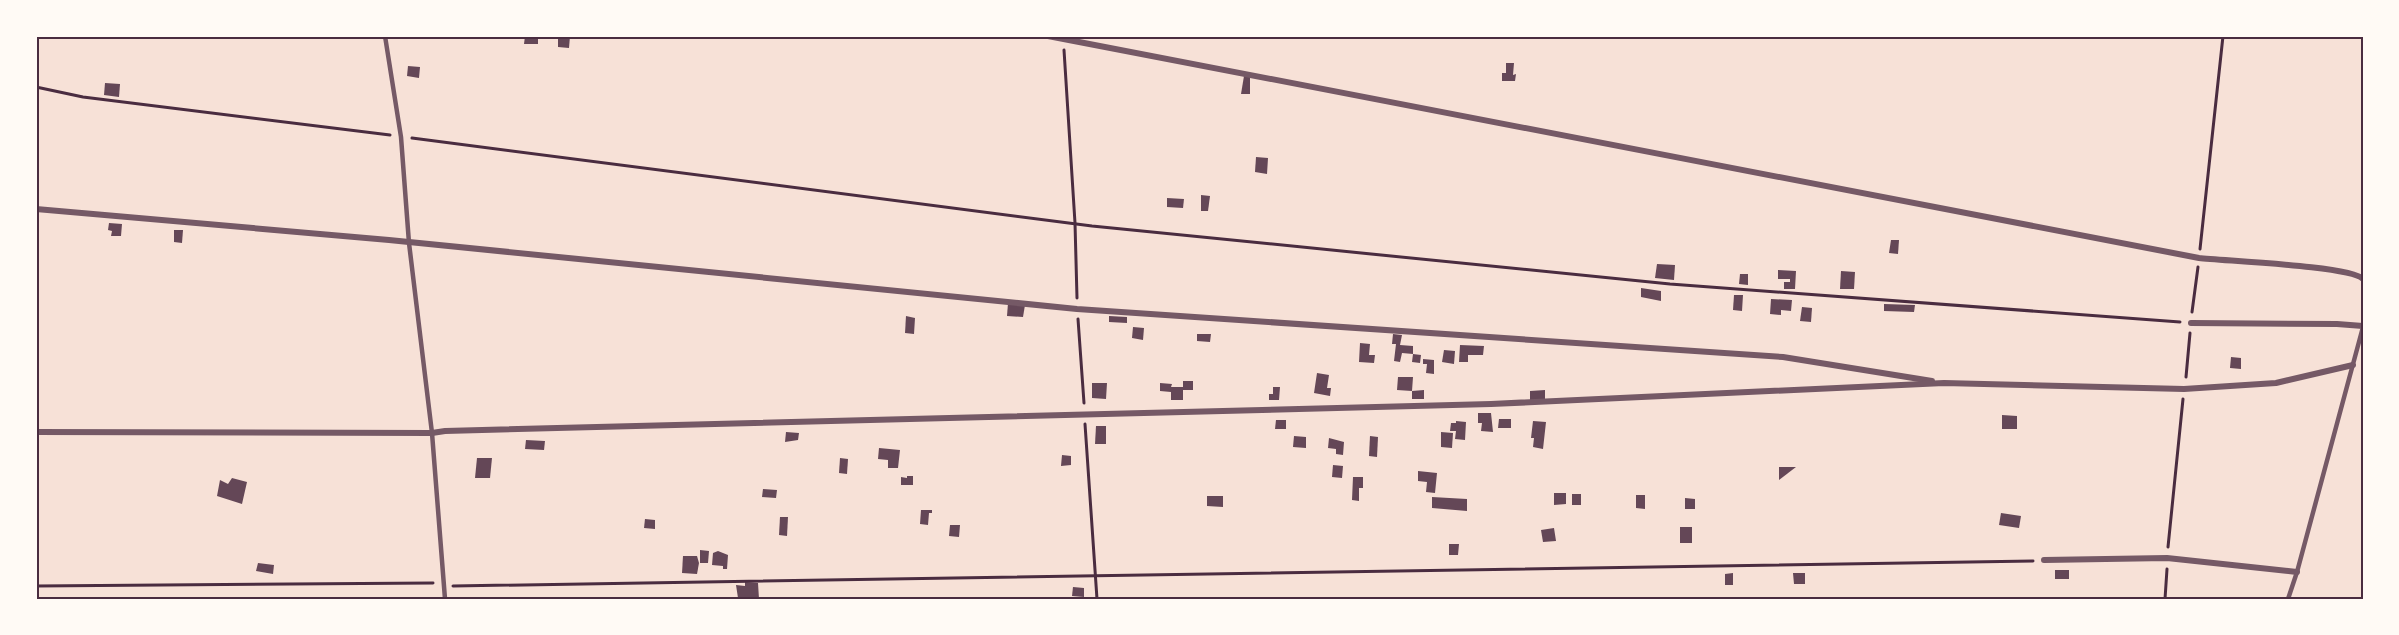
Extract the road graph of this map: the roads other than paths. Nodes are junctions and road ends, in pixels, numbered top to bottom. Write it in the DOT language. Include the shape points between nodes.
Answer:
graph roads {
  1 [pos="385,36"];
  2 [pos="1048,36"];
  3 [pos="36,209"];
  4 [pos="409,243"];
  5 [pos="2363,279"];
  6 [pos="2191,323"];
  7 [pos="2363,327"];
  8 [pos="2353,365"];
  9 [pos="1944,383"];
  10 [pos="36,432"];
  11 [pos="432,433"];
  12 [pos="2044,560"];
  13 [pos="2297,572"];
  14 [pos="445,599"];
  15 [pos="2288,599"];
  1 -- 4 [label="lane" via="400,137"];
  2 -- 5 [label="street" via="2199,258 2336,270"];
  3 -- 4 [label="street"];
  4 -- 9 [label="street" via="1077,309 1783,357"];
  4 -- 11 [label="lane"];
  6 -- 7 [label="street"];
  7 -- 8 [label="lane"];
  8 -- 9 [label="street" via="2276,383 2184,389"];
  8 -- 13 [label="lane"];
  9 -- 11 [label="street" via="1491,404"];
  10 -- 11 [label="street"];
  11 -- 14 [label="lane"];
  12 -- 13 [label="street" via="2167,558"];
  13 -- 15 [label="lane"];
}
